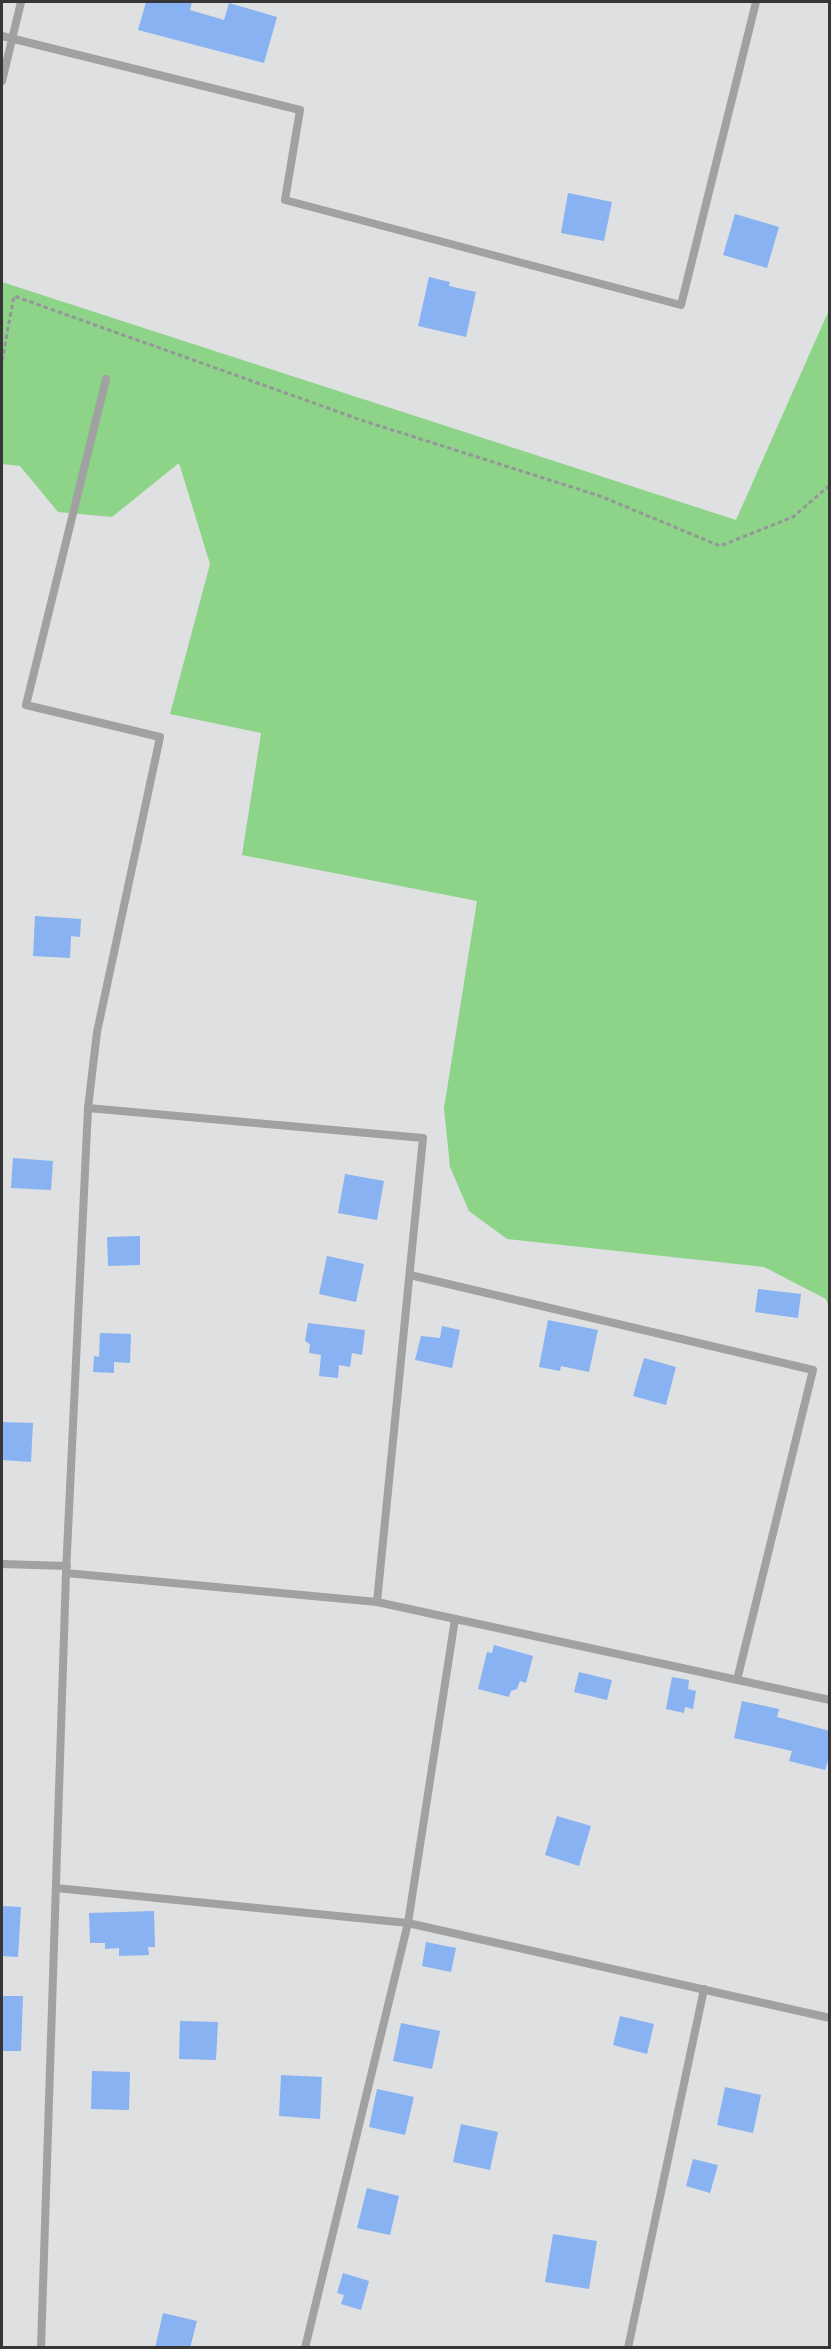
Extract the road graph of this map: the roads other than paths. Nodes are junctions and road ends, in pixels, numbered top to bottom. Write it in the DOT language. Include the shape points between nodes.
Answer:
graph roads {
  1 [pos="21,2"];
  2 [pos="756,2"];
  3 [pos="2,36"];
  4 [pos="12,39"];
  5 [pos="2,81"];
  6 [pos="106,379"];
  7 [pos="88,1108"];
  8 [pos="410,1275"];
  9 [pos="2,1564"];
  10 [pos="67,1570"];
  11 [pos="377,1602"];
  12 [pos="455,1619"];
  13 [pos="737,1680"];
  14 [pos="830,1700"];
  15 [pos="56,1888"];
  16 [pos="408,1923"];
  17 [pos="704,1989"];
  18 [pos="830,2018"];
  19 [pos="41,2348"];
  20 [pos="305,2348"];
  21 [pos="628,2348"];
  1 -- 4 [label="lane"];
  2 -- 4 [label="lane" via="681,305 285,200 300,110"];
  3 -- 4 [label="lane"];
  4 -- 5 [label="lane"];
  6 -- 7 [label="lane" via="26,705 160,737 98,1032"];
  7 -- 8 [label="lane" via="423,1138"];
  7 -- 10 [label="lane"];
  8 -- 11 [label="lane"];
  8 -- 13 [label="lane" via="813,1370"];
  9 -- 10 [label="lane"];
  10 -- 11 [label="lane"];
  10 -- 15 [label="lane"];
  11 -- 12 [label="lane"];
  12 -- 13 [label="lane"];
  12 -- 16 [label="lane"];
  13 -- 14 [label="lane"];
  15 -- 16 [label="lane"];
  15 -- 19 [label="lane"];
  16 -- 17 [label="lane"];
  16 -- 20 [label="lane"];
  17 -- 18 [label="lane"];
  17 -- 21 [label="lane"];
}
